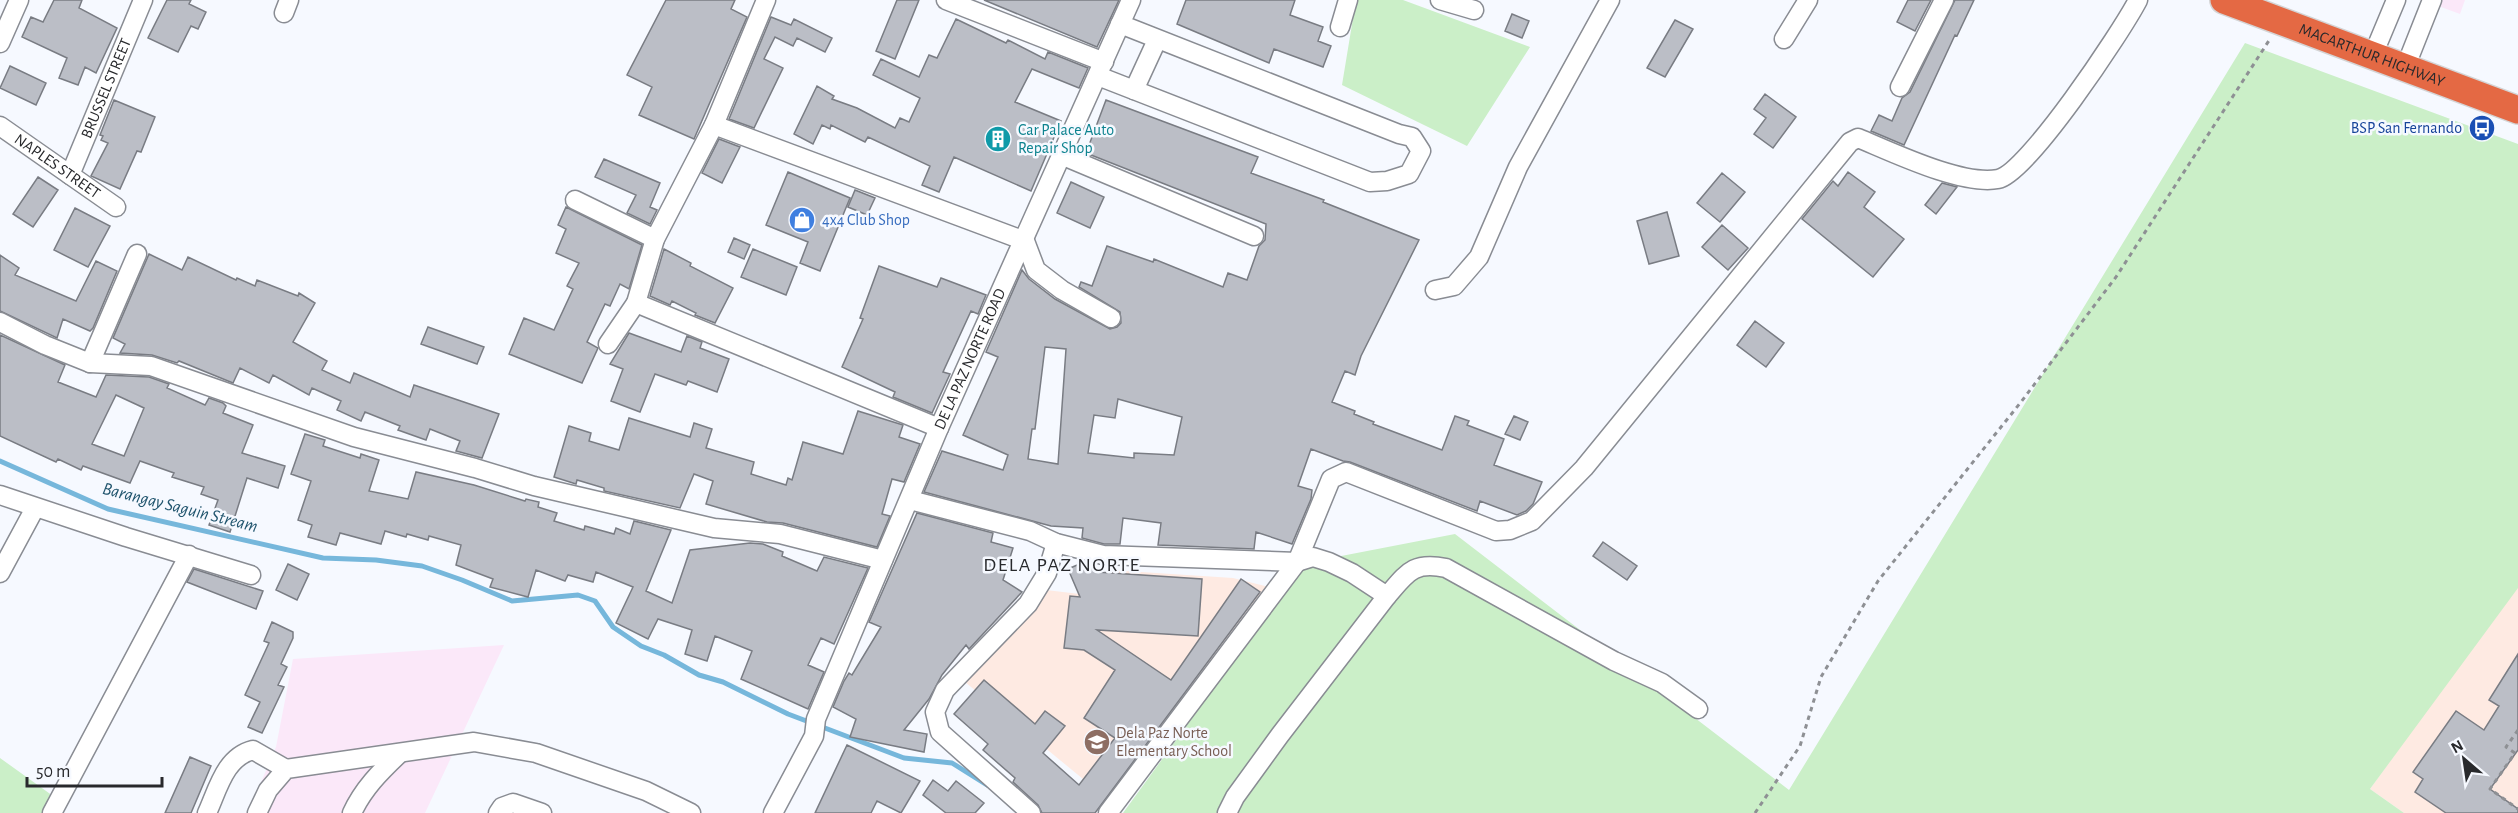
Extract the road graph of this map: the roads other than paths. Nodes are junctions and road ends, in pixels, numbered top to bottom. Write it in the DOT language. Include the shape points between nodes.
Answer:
graph roads {
  1 [pos="19,0"];
  2 [pos="143,0"];
  3 [pos="766,0"];
  4 [pos="946,0"];
  5 [pos="1131,0"];
  6 [pos="1348,0"];
  7 [pos="1440,0"];
  8 [pos="1610,0"];
  9 [pos="1808,0"];
  10 [pos="1944,0"];
  11 [pos="2138,0"];
  12 [pos="2224,0"];
  13 [pos="2396,0"];
  14 [pos="2432,0"];
  15 [pos="1474,10"];
  16 [pos="1120,24"];
  17 [pos="1340,27"];
  18 [pos="1784,39"];
  19 [pos="1157,40"];
  20 [pos="0,43"];
  21 [pos="2373,55"];
  22 [pos="2404,68"];
  23 [pos="1101,69"];
  24 [pos="1900,87"];
  25 [pos="1134,90"];
  26 [pos="2518,110"];
  27 [pos="714,125"];
  28 [pos="0,126"];
  29 [pos="1062,155"];
  30 [pos="70,175"];
  31 [pos="575,200"];
  32 [pos="116,207"];
  33 [pos="1254,236"];
  34 [pos="655,239"];
  35 [pos="1025,241"];
  36 [pos="137,254"];
  37 [pos="1436,290"];
  38 [pos="636,303"];
  39 [pos="1111,318"];
  40 [pos="0,322"];
  41 [pos="608,344"];
  42 [pos="90,363"];
  43 [pos="939,428"];
  44 [pos="0,495"];
  45 [pos="910,500"];
  46 [pos="35,508"];
  47 [pos="1056,543"];
  48 [pos="189,555"];
  49 [pos="883,560"];
  50 [pos="1297,562"];
  51 [pos="0,573"];
  52 [pos="251,575"];
  53 [pos="1387,596"];
  54 [pos="1698,709"];
  55 [pos="399,754"];
  56 [pos="286,769"];
  57 [pos="52,813"];
  58 [pos="207,813"];
  59 [pos="257,813"];
  60 [pos="352,813"];
  61 [pos="498,813"];
  62 [pos="542,813"];
  63 [pos="691,813"];
  64 [pos="773,813"];
  65 [pos="1031,813"];
  66 [pos="1108,813"];
  67 [pos="1227,813"];
  1 -- 20 [label="street"];
  2 -- 30 [label="street, BRUSSEL STREET"];
  3 -- 27 [label="street"];
  4 -- 23 [label="street"];
  5 -- 16 [label="street, DE LA PAZ NORTE ROAD"];
  6 -- 17 [label="street"];
  7 -- 15 [label="street"];
  8 -- 37 [label="street" via="1518,167 1479,257 1454,286"];
  9 -- 18 [label="street"];
  10 -- 24 [label="street"];
  11 -- 50 [label="street" via="2080,88 2037,147 2012,173 1999,179 1977,179 1908,159 1858,138 1850,142 1584,468 1532,521 1496,531 1346,472 1331,479"];
  12 -- 21 [label="highway, MACARTHUR HIGHWAY"];
  13 -- 21 [label="street"];
  14 -- 22 [label="street"];
  16 -- 19 [label="street"];
  16 -- 23 [label="street, DE LA PAZ NORTE ROAD"];
  19 -- 25 [label="street"];
  19 -- 25 [label="street" via="1412,136 1421,151 1409,174 1370,182"];
  21 -- 22 [label="highway, MACARTHUR HIGHWAY"];
  22 -- 26 [label="highway, MACARTHUR HIGHWAY"];
  23 -- 25 [label="street"];
  23 -- 29 [label="street, DE LA PAZ NORTE ROAD"];
  27 -- 34 [label="street"];
  27 -- 35 [label="street"];
  28 -- 30 [label="street, NAPLES STREET"];
  29 -- 33 [label="street"];
  29 -- 35 [label="street, DE LA PAZ NORTE ROAD"];
  30 -- 32 [label="street, NAPLES STREET"];
  31 -- 34 [label="street"];
  34 -- 38 [label="street"];
  35 -- 39 [label="street" via="1036,270"];
  35 -- 43 [label="street, DE LA PAZ NORTE ROAD"];
  36 -- 42 [label="street"];
  38 -- 41 [label="street"];
  38 -- 43 [label="street"];
  40 -- 42 [label="street"];
  42 -- 49 [label="street" via="151,366 354,437 534,486 714,528 780,534"];
  43 -- 45 [label="street, DE LA PAZ NORTE ROAD"];
  44 -- 46 [label="street"];
  45 -- 47 [label="street" via="1030,531"];
  45 -- 49 [label="street, DE LA PAZ NORTE ROAD"];
  46 -- 48 [label="street"];
  46 -- 51 [label="street"];
  47 -- 50 [label="street" via="1103,555"];
  47 -- 65 [label="street" via="1047,573 1028,604 945,690 935,712 940,732"];
  48 -- 52 [label="street"];
  48 -- 57 [label="street"];
  49 -- 64 [label="street, DE LA PAZ NORTE ROAD" via="815,727"];
  50 -- 53 [label="street" via="1313,557 1329,562"];
  50 -- 66 [label="street"];
  53 -- 54 [label="street" via="1410,569 1423,565 1446,568 1614,661 1662,683"];
  53 -- 67 [label="street" via="1280,735"];
  55 -- 56 [label="street"];
  55 -- 60 [label="street" via="363,792"];
  55 -- 63 [label="street" via="474,742 536,753 646,791"];
  56 -- 58 [label="street" via="253,750 242,753 231,762"];
  56 -- 59 [label="street" via="268,790"];
  61 -- 62 [label="street" via="513,803"];
}
